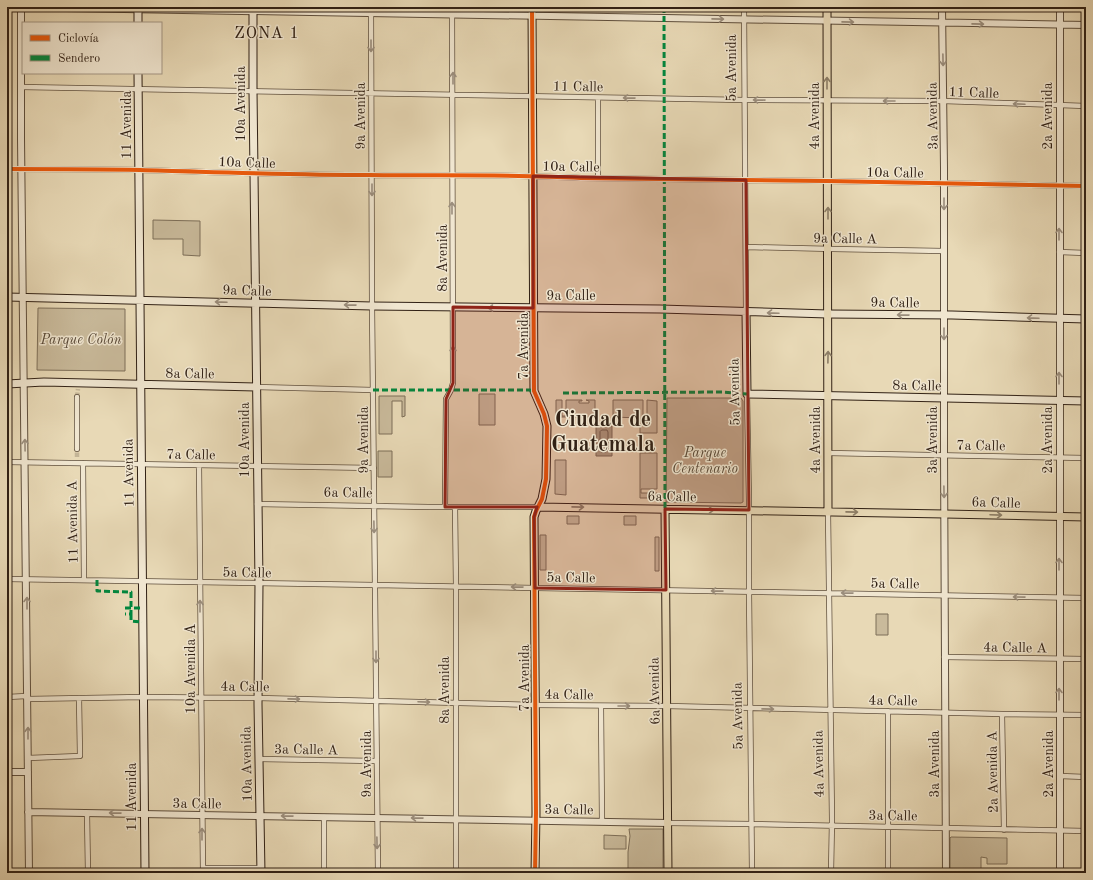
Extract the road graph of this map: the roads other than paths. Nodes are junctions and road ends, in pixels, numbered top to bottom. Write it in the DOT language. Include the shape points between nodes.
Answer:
graph roads {
  1 [pos="7,7"];
  2 [pos="21,7"];
  3 [pos="452,7"];
  4 [pos="532,7"];
  5 [pos="744,7"];
  6 [pos="827,7"];
  7 [pos="942,7"];
  8 [pos="1060,7"];
  9 [pos="138,8"];
  10 [pos="253,9"];
  11 [pos="371,10"];
  12 [pos="452,15"];
  13 [pos="532,16"];
  14 [pos="744,20"];
  15 [pos="827,21"];
  16 [pos="138,22"];
  17 [pos="942,23"];
  18 [pos="1060,25"];
  19 [pos="1086,26"];
  20 [pos="138,74"];
  21 [pos="21,87"];
  22 [pos="138,89"];
  23 [pos="253,91"];
  24 [pos="371,93"];
  25 [pos="453,95"];
  26 [pos="532,96"];
  27 [pos="598,98"];
  28 [pos="745,100"];
  29 [pos="827,101"];
  30 [pos="943,102"];
  31 [pos="1059,106"];
  32 [pos="1086,106"];
  33 [pos="7,169"];
  34 [pos="22,169"];
  35 [pos="139,170"];
  36 [pos="254,173"];
  37 [pos="452,175"];
  38 [pos="372,176"];
  39 [pos="533,176"];
  40 [pos="598,178"];
  41 [pos="746,180"];
  42 [pos="828,181"];
  43 [pos="944,184"];
  44 [pos="1059,186"];
  45 [pos="1086,186"];
  46 [pos="746,247"];
  47 [pos="828,249"];
  48 [pos="944,251"];
  49 [pos="1059,252"];
  50 [pos="1086,253"];
  51 [pos="7,297"];
  52 [pos="24,298"];
  53 [pos="140,300"];
  54 [pos="255,303"];
  55 [pos="372,306"];
  56 [pos="453,307"];
  57 [pos="533,308"];
  58 [pos="746,312"];
  59 [pos="828,314"];
  60 [pos="944,315"];
  61 [pos="1059,319"];
  62 [pos="1086,319"];
  63 [pos="7,384"];
  64 [pos="24,384"];
  65 [pos="141,385"];
  66 [pos="256,387"];
  67 [pos="373,390"];
  68 [pos="747,394"];
  69 [pos="827,396"];
  70 [pos="78,397"];
  71 [pos="944,398"];
  72 [pos="1059,400"];
  73 [pos="1086,401"];
  74 [pos="77,449"];
  75 [pos="828,453"];
  76 [pos="944,455"];
  77 [pos="77,457"];
  78 [pos="1059,457"];
  79 [pos="1086,458"];
  80 [pos="7,462"];
  81 [pos="26,463"];
  82 [pos="77,463"];
  83 [pos="83,464"];
  84 [pos="141,464"];
  85 [pos="199,465"];
  86 [pos="257,466"];
  87 [pos="374,468"];
  88 [pos="257,504"];
  89 [pos="374,506"];
  90 [pos="445,507"];
  91 [pos="454,507"];
  92 [pos="539,507"];
  93 [pos="665,509"];
  94 [pos="749,510"];
  95 [pos="828,512"];
  96 [pos="945,514"];
  97 [pos="1059,517"];
  98 [pos="1086,518"];
  99 [pos="7,579"];
  100 [pos="26,579"];
  101 [pos="84,580"];
  102 [pos="142,581"];
  103 [pos="200,582"];
  104 [pos="259,583"];
  105 [pos="375,585"];
  106 [pos="456,586"];
  107 [pos="535,588"];
  108 [pos="666,590"];
  109 [pos="749,592"];
  110 [pos="829,593"];
  111 [pos="945,595"];
  112 [pos="1059,598"];
  113 [pos="1086,598"];
  114 [pos="944,657"];
  115 [pos="1059,658"];
  116 [pos="1086,659"];
  117 [pos="7,697"];
  118 [pos="27,697"];
  119 [pos="143,697"];
  120 [pos="79,698"];
  121 [pos="201,698"];
  122 [pos="258,698"];
  123 [pos="376,700"];
  124 [pos="455,703"];
  125 [pos="535,705"];
  126 [pos="602,706"];
  127 [pos="667,706"];
  128 [pos="750,708"];
  129 [pos="831,710"];
  130 [pos="888,711"];
  131 [pos="945,712"];
  132 [pos="1002,714"];
  133 [pos="1059,714"];
  134 [pos="1086,715"];
  135 [pos="28,758"];
  136 [pos="259,759"];
  137 [pos="376,761"];
  138 [pos="7,772"];
  139 [pos="28,772"];
  140 [pos="1060,776"];
  141 [pos="1086,777"];
  142 [pos="28,812"];
  143 [pos="87,813"];
  144 [pos="144,814"];
  145 [pos="202,815"];
  146 [pos="260,816"];
  147 [pos="324,817"];
  148 [pos="377,818"];
  149 [pos="456,819"];
  150 [pos="536,821"];
  151 [pos="602,822"];
  152 [pos="668,823"];
  153 [pos="752,824"];
  154 [pos="832,826"];
  155 [pos="888,827"];
  156 [pos="946,828"];
  157 [pos="1004,830"];
  158 [pos="1060,831"];
  159 [pos="1086,832"];
  160 [pos="324,868"];
  161 [pos="261,870"];
  162 [pos="203,871"];
  163 [pos="29,873"];
  164 [pos="88,873"];
  165 [pos="145,873"];
  166 [pos="378,873"];
  167 [pos="456,873"];
  168 [pos="535,873"];
  169 [pos="668,873"];
  170 [pos="752,873"];
  171 [pos="831,873"];
  172 [pos="888,873"];
  173 [pos="946,873"];
  174 [pos="1060,873"];
  1 -- 2 [label="street"];
  2 -- 9 [label="street"];
  2 -- 21 [label="street"];
  3 -- 12 [label="street, 8a Avenida"];
  4 -- 13 [label="main road, 7a Avenida"];
  5 -- 14 [label="street, 5a Avenida"];
  6 -- 15 [label="main road, 4a Avenida"];
  7 -- 17 [label="street, 3a Avenida"];
  8 -- 18 [label="street, 2a Avenida"];
  9 -- 10 [label="street"];
  9 -- 16 [label="main road"];
  10 -- 11 [label="street"];
  10 -- 23 [label="main road, 10a Avenida"];
  11 -- 12 [label="street"];
  11 -- 24 [label="street, 9a Avenida, one-way"];
  12 -- 13 [label="street"];
  25 -- 12 [label="street, 8a Avenida, one-way"];
  13 -- 14 [label="street, one-way"];
  13 -- 26 [label="main road, 7a Avenida"];
  14 -- 15 [label="street"];
  14 -- 28 [label="street, 5a Avenida"];
  15 -- 17 [label="street, one-way"];
  29 -- 15 [label="main road, 4a Avenida, one-way"];
  17 -- 18 [label="street, one-way"];
  17 -- 30 [label="street, 3a Avenida, one-way"];
  18 -- 19 [label="street"];
  18 -- 31 [label="street, 2a Avenida"];
  20 -- 22 [label="main road, 11 Avenida"];
  21 -- 22 [label="street, 11 Calle"];
  21 -- 34 [label="street"];
  22 -- 23 [label="street, 11 Calle"];
  22 -- 35 [label="main road, 11 Avenida"];
  23 -- 24 [label="street, 11 Calle"];
  23 -- 36 [label="main road, 10a Avenida"];
  24 -- 25 [label="street, 11 Calle"];
  24 -- 38 [label="street, 9a Avenida"];
  25 -- 26 [label="street, 11 Calle"];
  25 -- 37 [label="street, 8a Avenida"];
  26 -- 27 [label="street, 11 Calle"];
  26 -- 39 [label="main road, 7a Avenida"];
  28 -- 27 [label="street, 11 Calle, one-way"];
  27 -- 40 [label="street"];
  29 -- 28 [label="street, 11 Calle, one-way"];
  28 -- 41 [label="street, 5a Avenida"];
  30 -- 29 [label="street, 11 Calle, one-way"];
  29 -- 42 [label="main road, 4a Avenida"];
  31 -- 30 [label="street, 11 Calle, one-way"];
  30 -- 43 [label="street, 3a Avenida"];
  31 -- 32 [label="street, 11 Calle"];
  31 -- 44 [label="street, 2a Avenida"];
  33 -- 34 [label="street, 10a Calle"];
  34 -- 35 [label="street, 10a Calle"];
  34 -- 52 [label="street"];
  35 -- 36 [label="street, 10a Calle"];
  35 -- 53 [label="main road, 11 Avenida"];
  36 -- 38 [label="street, 10a Calle"];
  36 -- 54 [label="main road, 10a Avenida"];
  37 -- 38 [label="street, 10a Calle"];
  37 -- 39 [label="street, 10a Calle"];
  56 -- 37 [label="street, 8a Avenida, one-way"];
  38 -- 55 [label="street, 9a Avenida, one-way"];
  39 -- 40 [label="street, 10a Calle"];
  39 -- 57 [label="main road, 7a Avenida"];
  40 -- 41 [label="street, 10a Calle"];
  41 -- 42 [label="street, 10a Calle"];
  41 -- 46 [label="street, 5a Avenida"];
  42 -- 43 [label="street, 10a Calle"];
  47 -- 42 [label="main road, 4a Avenida, one-way"];
  43 -- 44 [label="street, 10a Calle"];
  43 -- 48 [label="street, 3a Avenida, one-way"];
  44 -- 45 [label="street, 10a Calle"];
  49 -- 44 [label="street, 2a Avenida, one-way"];
  46 -- 47 [label="street, 9a Calle A"];
  46 -- 58 [label="street, 5a Avenida"];
  47 -- 48 [label="street, 9a Calle A"];
  47 -- 59 [label="main road, 4a Avenida"];
  48 -- 60 [label="street, 3a Avenida"];
  49 -- 50 [label="street"];
  49 -- 61 [label="street, 2a Avenida"];
  51 -- 52 [label="main road, 9a Calle"];
  52 -- 53 [label="main road, 9a Calle"];
  52 -- 64 [label="street"];
  54 -- 53 [label="main road, 9a Calle, one-way"];
  53 -- 65 [label="main road, 11 Avenida"];
  55 -- 54 [label="main road, 9a Calle, one-way"];
  54 -- 66 [label="main road, 10a Avenida"];
  55 -- 56 [label="main road, 9a Calle"];
  55 -- 67 [label="street, 9a Avenida"];
  57 -- 56 [label="main road, 9a Calle, one-way"];
  90 -- 56 [label="street, 8a Avenida, one-way" via="446,399 453,383"];
  57 -- 58 [label="main road, 9a Calle"];
  57 -- 92 [label="main road, 7a Avenida" via="534,391 547,426 546,479"];
  59 -- 58 [label="main road, 9a Calle, one-way"];
  58 -- 68 [label="main road, 5a Avenida"];
  60 -- 59 [label="main road, 9a Calle, one-way"];
  69 -- 59 [label="main road, 4a Avenida, one-way"];
  61 -- 60 [label="main road, 9a Calle, one-way"];
  60 -- 71 [label="street, 3a Avenida, one-way"];
  61 -- 62 [label="main road, 9a Calle"];
  72 -- 61 [label="street, 2a Avenida, one-way"];
  63 -- 64 [label="main road, 8a Calle"];
  64 -- 65 [label="main road, 8a Calle" via="44,382"];
  81 -- 64 [label="street, one-way"];
  65 -- 66 [label="main road, 8a Calle"];
  65 -- 84 [label="main road, 11 Avenida"];
  66 -- 67 [label="street, 8a Calle"];
  66 -- 86 [label="main road, 10a Avenida"];
  67 -- 87 [label="street, 9a Avenida"];
  68 -- 69 [label="main road, 8a Calle"];
  68 -- 94 [label="street, 5a Avenida"];
  69 -- 71 [label="main road, 8a Calle"];
  69 -- 75 [label="main road, 4a Avenida"];
  70 -- 74 [label="street"];
  71 -- 72 [label="main road, 8a Calle"];
  71 -- 76 [label="street, 3a Avenida"];
  72 -- 73 [label="main road, 8a Calle"];
  72 -- 78 [label="street, 2a Avenida"];
  75 -- 76 [label="street, 7a Calle"];
  75 -- 95 [label="main road, 4a Avenida"];
  76 -- 78 [label="street, 7a Calle"];
  76 -- 96 [label="street, 3a Avenida, one-way"];
  77 -- 82 [label="street, 11 Avenida A"];
  78 -- 79 [label="street, 7a Calle"];
  78 -- 97 [label="street, 2a Avenida"];
  80 -- 81 [label="street, 7a Calle"];
  81 -- 82 [label="street, 7a Calle"];
  81 -- 100 [label="street"];
  82 -- 83 [label="street, 7a Calle"];
  83 -- 84 [label="street, 7a Calle"];
  83 -- 101 [label="street, 11 Avenida A"];
  84 -- 85 [label="street, 7a Calle"];
  84 -- 102 [label="main road, 11 Avenida"];
  85 -- 86 [label="street, 7a Calle"];
  85 -- 103 [label="street, 10a Avenida A"];
  86 -- 87 [label="street, 7a Calle"];
  86 -- 88 [label="main road, 10a Avenida"];
  87 -- 89 [label="street, 9a Avenida"];
  88 -- 89 [label="street, 6a Calle"];
  88 -- 104 [label="main road, 10a Avenida"];
  89 -- 90 [label="street, 6a Calle"];
  89 -- 105 [label="street, 9a Avenida, one-way"];
  90 -- 91 [label="street, 6a Calle"];
  91 -- 92 [label="street, 6a Calle"];
  91 -- 106 [label="street, 8a Avenida"];
  92 -- 93 [label="main road, 6a Calle, one-way"];
  92 -- 107 [label="main road, 7a Avenida" via="534,517"];
  93 -- 94 [label="main road, 6a Calle, one-way"];
  93 -- 108 [label="main road, 6a Avenida"];
  94 -- 95 [label="main road, 6a Calle"];
  94 -- 109 [label="street, 5a Avenida"];
  95 -- 96 [label="main road, 6a Calle, one-way"];
  95 -- 110 [label="street, 4a Avenida"];
  96 -- 97 [label="main road, 6a Calle, one-way"];
  96 -- 111 [label="street, 3a Avenida"];
  97 -- 98 [label="main road, 6a Calle"];
  112 -- 97 [label="street, 2a Avenida, one-way"];
  99 -- 100 [label="street, 5a Calle"];
  100 -- 101 [label="street, 5a Calle"];
  118 -- 100 [label="street, one-way"];
  101 -- 102 [label="street, 5a Calle"];
  102 -- 103 [label="street, 5a Calle"];
  102 -- 119 [label="main road, 11 Avenida"];
  103 -- 104 [label="street, 5a Calle"];
  121 -- 103 [label="street, 10a Avenida A, one-way"];
  104 -- 105 [label="street, 5a Calle"];
  104 -- 122 [label="main road, 10a Avenida"];
  105 -- 106 [label="street, 5a Calle"];
  105 -- 123 [label="street, 9a Avenida, one-way"];
  107 -- 106 [label="street, 5a Calle, one-way"];
  106 -- 124 [label="street, 8a Avenida"];
  107 -- 108 [label="street, 5a Calle"];
  107 -- 125 [label="main road, 7a Avenida"];
  109 -- 108 [label="street, 5a Calle, one-way"];
  108 -- 127 [label="main road, 6a Avenida"];
  109 -- 110 [label="street, 5a Calle"];
  109 -- 128 [label="street, 5a Avenida"];
  111 -- 110 [label="street, 5a Calle, one-way"];
  110 -- 129 [label="street, 4a Avenida"];
  112 -- 111 [label="street, 5a Calle, one-way"];
  111 -- 114 [label="street, 3a Avenida"];
  112 -- 113 [label="street, 5a Calle"];
  112 -- 115 [label="street, 2a Avenida"];
  114 -- 115 [label="street, 4a Calle A"];
  114 -- 131 [label="street, 3a Avenida"];
  115 -- 116 [label="street, 4a Calle A"];
  133 -- 115 [label="street, 2a Avenida, one-way"];
  117 -- 118 [label="street, 4a Calle"];
  118 -- 120 [label="street, 4a Calle"];
  135 -- 118 [label="street, one-way"];
  119 -- 120 [label="street, 4a Calle"];
  119 -- 121 [label="street, 4a Calle"];
  119 -- 144 [label="main road, 11 Avenida"];
  120 -- 135 [label="street" via="80,756"];
  121 -- 122 [label="street, 4a Calle"];
  121 -- 145 [label="street, 10a Avenida A"];
  122 -- 123 [label="street, 4a Calle, one-way"];
  122 -- 136 [label="main road, 10a Avenida"];
  123 -- 124 [label="street, 4a Calle, one-way"];
  123 -- 137 [label="street, 9a Avenida"];
  124 -- 125 [label="street, 4a Calle"];
  124 -- 149 [label="street, 8a Avenida"];
  125 -- 126 [label="street, 4a Calle"];
  125 -- 150 [label="main road, 7a Avenida"];
  126 -- 127 [label="street, 4a Calle, one-way"];
  126 -- 151 [label="street"];
  127 -- 128 [label="street, 4a Calle"];
  127 -- 152 [label="main road, 6a Avenida"];
  128 -- 129 [label="street, 4a Calle, one-way"];
  128 -- 153 [label="street, 5a Avenida"];
  129 -- 130 [label="street, 4a Calle"];
  129 -- 154 [label="street, 4a Avenida"];
  130 -- 131 [label="street, 4a Calle"];
  130 -- 155 [label="street"];
  131 -- 132 [label="street, 4a Calle"];
  131 -- 156 [label="street, 3a Avenida"];
  132 -- 133 [label="street, 4a Calle"];
  132 -- 157 [label="street, 2a Avenida A"];
  133 -- 134 [label="street, 4a Calle"];
  133 -- 140 [label="street, 2a Avenida"];
  135 -- 139 [label="street"];
  136 -- 137 [label="street, 3a Calle A"];
  136 -- 146 [label="main road, 10a Avenida"];
  137 -- 148 [label="street, 9a Avenida"];
  138 -- 139 [label="street"];
  139 -- 142 [label="street"];
  140 -- 141 [label="street"];
  140 -- 158 [label="street, 2a Avenida"];
  142 -- 143 [label="street, 3a Calle"];
  142 -- 163 [label="street"];
  144 -- 143 [label="street, 3a Calle, one-way"];
  143 -- 164 [label="street"];
  144 -- 145 [label="street, 3a Calle"];
  144 -- 165 [label="main road, 11 Avenida"];
  145 -- 146 [label="street, 3a Calle"];
  162 -- 145 [label="street, 10a Avenida A, one-way"];
  147 -- 146 [label="street, 3a Calle, one-way"];
  146 -- 161 [label="main road, 10a Avenida"];
  147 -- 148 [label="street, 3a Calle"];
  147 -- 160 [label="street"];
  149 -- 148 [label="street, 3a Calle, one-way"];
  148 -- 166 [label="street, 9a Avenida, one-way"];
  149 -- 150 [label="street, 3a Calle"];
  149 -- 167 [label="street, 8a Avenida"];
  150 -- 151 [label="street, 3a Calle"];
  150 -- 168 [label="main road, 7a Avenida"];
  151 -- 152 [label="street, 3a Calle"];
  152 -- 153 [label="street, 3a Calle"];
  152 -- 169 [label="main road, 6a Avenida"];
  153 -- 154 [label="street, 3a Calle"];
  153 -- 170 [label="street, 5a Avenida"];
  154 -- 155 [label="street, 3a Calle"];
  154 -- 171 [label="street, 4a Avenida"];
  155 -- 156 [label="street, 3a Calle"];
  155 -- 172 [label="street"];
  156 -- 157 [label="street, 3a Calle"];
  156 -- 173 [label="street, 3a Avenida"];
  157 -- 158 [label="street, 3a Calle"];
  158 -- 159 [label="street, 3a Calle"];
  158 -- 174 [label="street, 2a Avenida"];
  161 -- 162 [label="street"];
}
